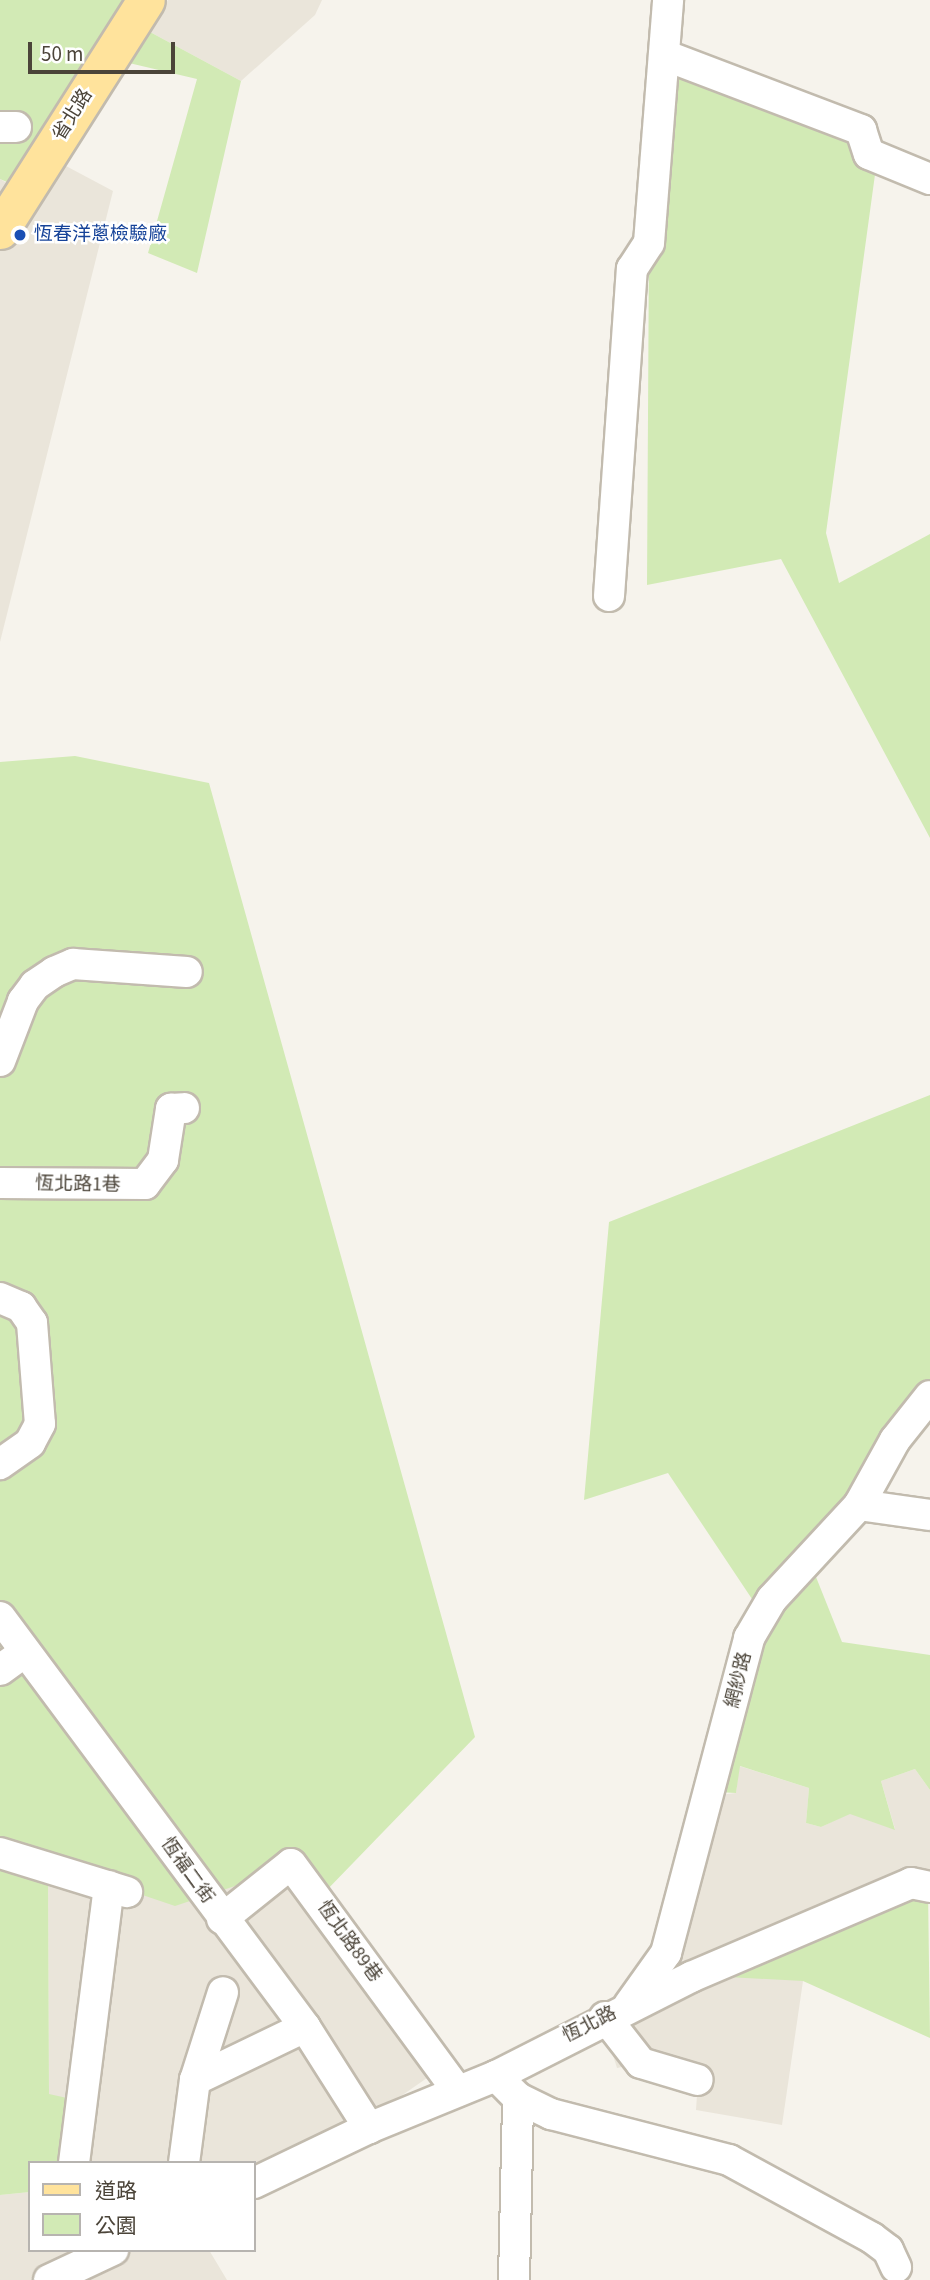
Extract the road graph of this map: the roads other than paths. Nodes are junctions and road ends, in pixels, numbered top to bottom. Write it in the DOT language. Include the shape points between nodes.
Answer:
graph roads {
  1 [pos="146,0"];
  2 [pos="668,0"];
  3 [pos="664,55"];
  4 [pos="930,179"];
  5 [pos="0,230"];
  6 [pos="609,596"];
  7 [pos="187,972"];
  8 [pos="0,1061"];
  9 [pos="184,1108"];
  10 [pos="0,1183"];
  11 [pos="0,1298"];
  12 [pos="930,1396"];
  13 [pos="0,1464"];
  14 [pos="859,1505"];
  15 [pos="930,1515"];
  16 [pos="0,1617"];
  17 [pos="25,1652"];
  18 [pos="0,1670"];
  19 [pos="0,1853"];
  20 [pos="930,1887"];
  21 [pos="222,1919"];
  22 [pos="223,1992"];
  23 [pos="617,2011"];
  24 [pos="305,2027"];
  25 [pos="496,2076"];
  26 [pos="195,2080"];
  27 [pos="698,2080"];
  28 [pos="458,2091"];
  29 [pos="518,2098"];
  30 [pos="369,2128"];
  31 [pos="74,2161"];
  32 [pos="184,2161"];
  33 [pos="256,2182"];
  34 [pos="100,2253"];
  35 [pos="896,2267"];
  36 [pos="50,2280"];
  37 [pos="514,2280"];
  1 -- 5 [label="main road, 省北路"];
  2 -- 3 [label="street"];
  3 -- 4 [label="street" via="861,130 869,154"];
  3 -- 6 [label="street" via="649,243 632,269"];
  7 -- 8 [label="street" via="73,964 54,972 23,1001"];
  9 -- 10 [label="street, 恆北路1巷" via="172,1109 163,1160 145,1184"];
  11 -- 13 [label="street" via="21,1307 32,1323 40,1424 30,1443"];
  12 -- 14 [label="street, 網紗路" via="895,1440"];
  14 -- 15 [label="street"];
  14 -- 23 [label="street, 網紗路" via="772,1599 749,1638 666,1953"];
  16 -- 17 [label="street, 恆福二街"];
  17 -- 18 [label="street"];
  17 -- 21 [label="street, 恆福二街"];
  19 -- 31 [label="street" via="119,1890"];
  20 -- 23 [label="street, 恆北路" via="911,1883"];
  21 -- 24 [label="street, 恆福二街"];
  21 -- 28 [label="street, 恆北路89巷" via="291,1864"];
  22 -- 26 [label="street"];
  23 -- 25 [label="street, 恆北路"];
  23 -- 27 [label="street" via="641,2063"];
  24 -- 26 [label="street"];
  24 -- 30 [label="street, 恆福二街"];
  25 -- 28 [label="street, 恆北路"];
  25 -- 29 [label="street"];
  26 -- 32 [label="street"];
  28 -- 30 [label="street, 恆北路"];
  29 -- 35 [label="street" via="551,2114 729,2160 872,2238 888,2250"];
  29 -- 37 [label="street"];
  30 -- 33 [label="street, 恆北路"];
  34 -- 36 [label="street"];
}
